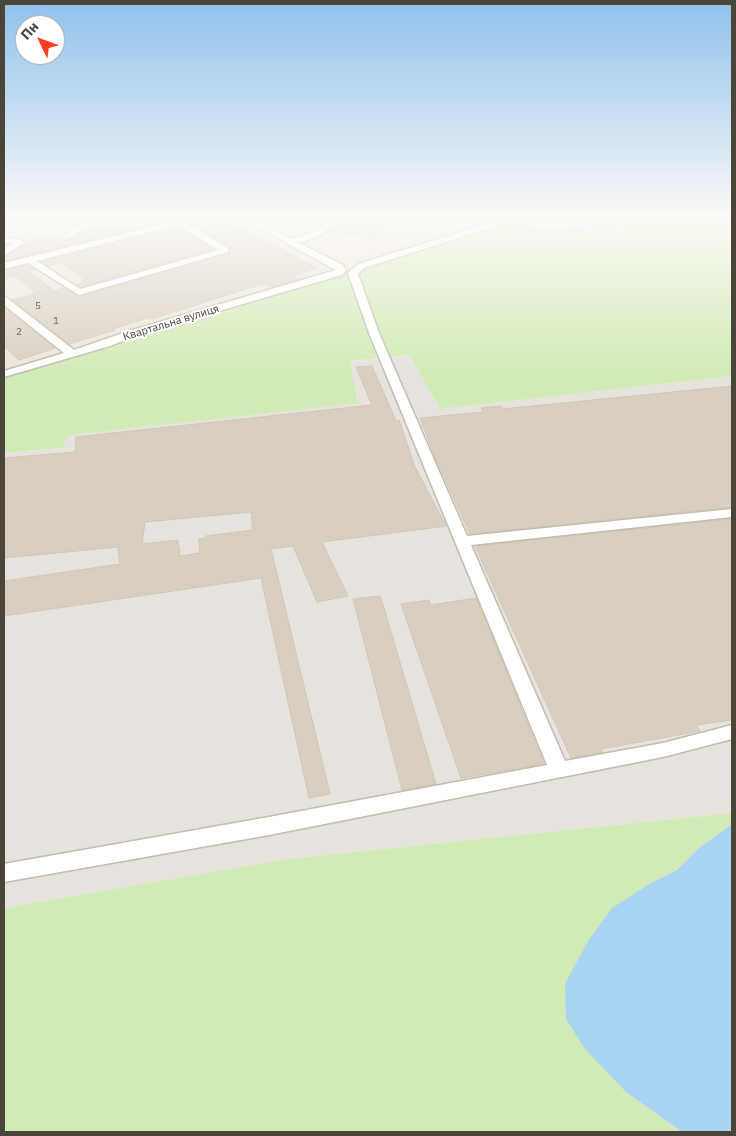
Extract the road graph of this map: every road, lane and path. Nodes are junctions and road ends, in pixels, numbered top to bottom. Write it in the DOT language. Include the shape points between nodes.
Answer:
graph roads {
  1 [pos="44,269"];
  2 [pos="162,269"];
  3 [pos="341,269"];
  4 [pos="358,269"];
  5 [pos="4,300"];
  6 [pos="72,354"];
  7 [pos="4,374"];
  8 [pos="732,513"];
  9 [pos="463,541"];
  10 [pos="732,732"];
  11 [pos="559,770"];
  12 [pos="4,873"];
  1 -- 2 [label="street" via="79,292"];
  3 -- 6 [label="street, Квартальна вулиця" via="339,273"];
  4 -- 9 [label="street" via="353,273 374,333"];
  5 -- 6 [label="street"];
  6 -- 7 [label="street, Квартальна вулиця"];
  8 -- 9 [label="street"];
  9 -- 11 [label="street"];
  10 -- 11 [label="street" via="663,750"];
  11 -- 12 [label="street"];
}
